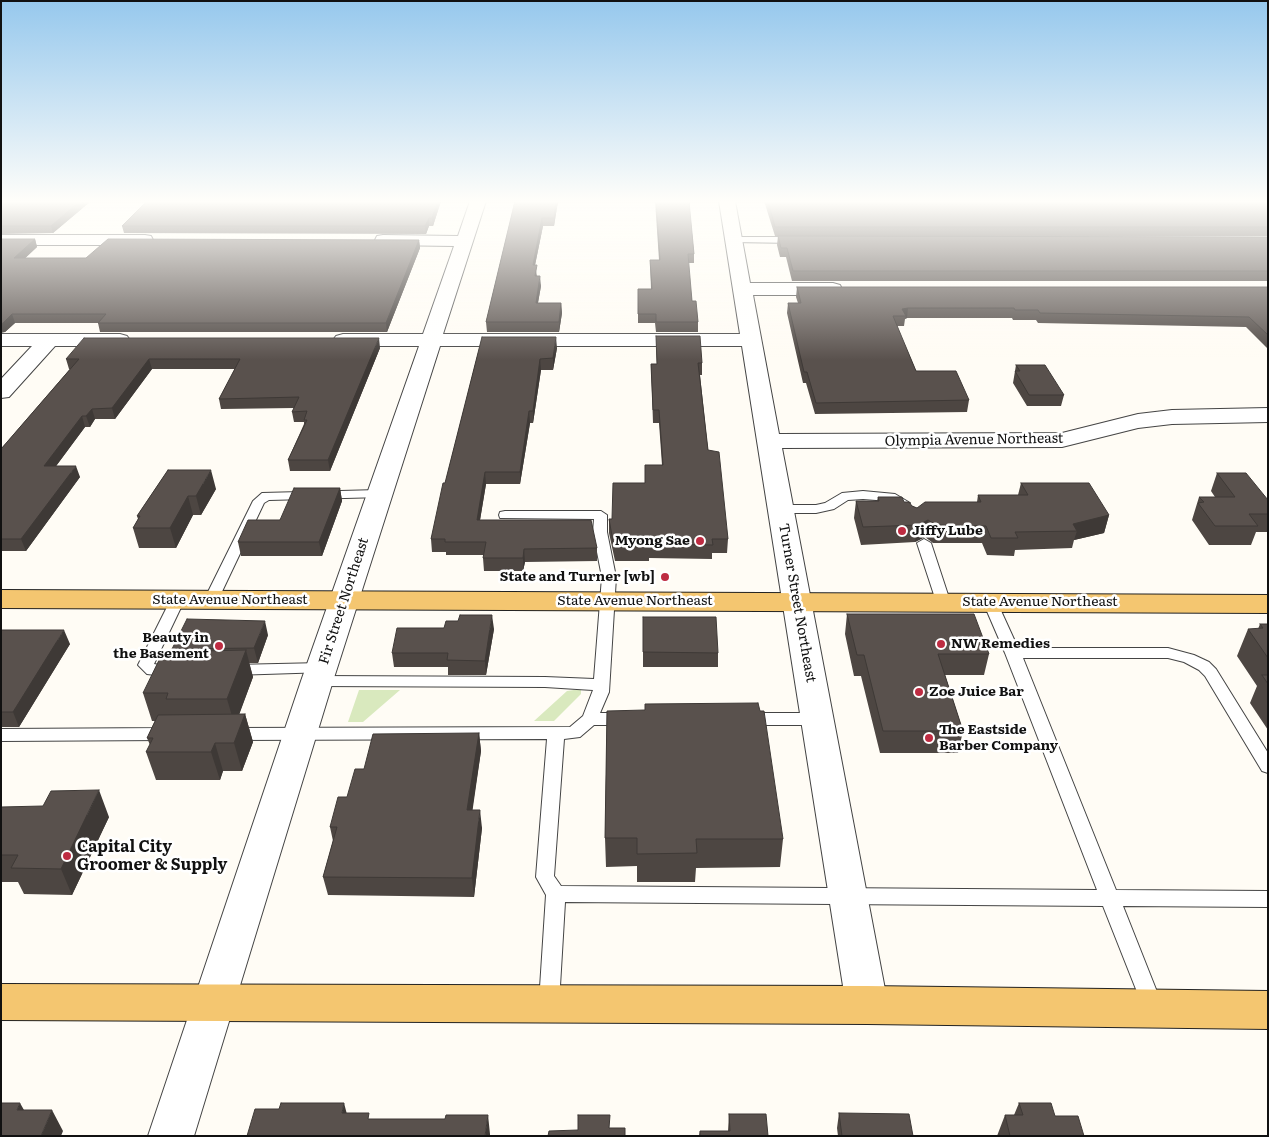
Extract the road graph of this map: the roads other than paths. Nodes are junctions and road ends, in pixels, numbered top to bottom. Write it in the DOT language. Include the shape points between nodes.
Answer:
graph roads {
  1 [pos="460,254"];
  2 [pos="736,254"];
  3 [pos="742,289"];
  4 [pos="848,289"];
  5 [pos="1,340"];
  6 [pos="49,340"];
  7 [pos="137,340"];
  8 [pos="323,340"];
  9 [pos="431,340"];
  10 [pos="751,340"];
  11 [pos="1,392"];
  12 [pos="1268,415"];
  13 [pos="768,441"];
  14 [pos="379,494"];
  15 [pos="780,508"];
  16 [pos="911,512"];
  17 [pos="505,515"];
  18 [pos="924,542"];
  19 [pos="1,599"];
  20 [pos="178,600"];
  21 [pos="211,600"];
  22 [pos="344,601"];
  23 [pos="607,601"];
  24 [pos="798,601"];
  25 [pos="943,601"];
  26 [pos="990,602"];
  27 [pos="1268,604"];
  28 [pos="1013,654"];
  29 [pos="219,670"];
  30 [pos="190,671"];
  31 [pos="320,675"];
  32 [pos="602,684"];
  33 [pos="590,719"];
  34 [pos="639,719"];
  35 [pos="727,719"];
  36 [pos="817,720"];
  37 [pos="301,733"];
  38 [pos="556,733"];
  39 [pos="176,734"];
  40 [pos="216,734"];
  41 [pos="1,735"];
  42 [pos="1268,767"];
  43 [pos="556,894"];
  44 [pos="848,897"];
  45 [pos="1109,898"];
  46 [pos="1268,899"];
  47 [pos="1,1002"];
  48 [pos="215,1002"];
  49 [pos="549,1003"];
  50 [pos="867,1005"];
  51 [pos="1153,1008"];
  52 [pos="1267,1011"];
  53 [pos="171,1136"];
  1 -- 9 [label="street, Fir Street Northeast"];
  2 -- 3 [label="street, Turner Street Northeast"];
  3 -- 4 [label="street"];
  3 -- 10 [label="street, Turner Street Northeast"];
  5 -- 6 [label="street"];
  6 -- 7 [label="street"];
  6 -- 11 [label="street"];
  8 -- 9 [label="street"];
  9 -- 10 [label="street"];
  9 -- 14 [label="street, Fir Street Northeast"];
  10 -- 13 [label="street, Turner Street Northeast"];
  12 -- 13 [label="street, Olympia Avenue Northeast" via="1172,417 1062,440"];
  13 -- 15 [label="street, Turner Street Northeast"];
  14 -- 21 [label="lane" via="266,496 259,501"];
  14 -- 22 [label="street, Fir Street Northeast"];
  15 -- 16 [label="lane" via="816,509 846,496 863,495 891,497 908,505"];
  15 -- 24 [label="street, Turner Street Northeast"];
  17 -- 23 [label="lane" via="601,514 600,532 609,578"];
  18 -- 25 [label="lane"];
  19 -- 20 [label="main road, State Avenue Northeast"];
  20 -- 21 [label="main road, State Avenue Northeast"];
  20 -- 30 [label="lane" via="146,665 152,670"];
  21 -- 22 [label="main road, State Avenue Northeast"];
  22 -- 23 [label="main road, State Avenue Northeast"];
  22 -- 31 [label="street, Fir Street Northeast"];
  23 -- 24 [label="main road, State Avenue Northeast"];
  23 -- 32 [label="lane"];
  24 -- 25 [label="main road, State Avenue Northeast"];
  24 -- 36 [label="street, Turner Street Northeast"];
  25 -- 26 [label="main road, State Avenue Northeast"];
  26 -- 27 [label="main road, State Avenue Northeast"];
  26 -- 28 [label="lane"];
  28 -- 42 [label="lane" via="1168,654 1189,658 1211,674"];
  28 -- 45 [label="lane"];
  29 -- 31 [label="lane"];
  31 -- 32 [label="lane"];
  31 -- 37 [label="street, Fir Street Northeast"];
  32 -- 33 [label="lane"];
  33 -- 34 [label="lane"];
  33 -- 38 [label="lane" via="574,733"];
  35 -- 36 [label="lane"];
  36 -- 44 [label="street, Turner Street Northeast"];
  37 -- 38 [label="lane"];
  37 -- 40 [label="lane"];
  37 -- 48 [label="street, Fir Street Northeast"];
  38 -- 43 [label="lane" via="545,877"];
  39 -- 41 [label="lane"];
  43 -- 44 [label="lane"];
  43 -- 49 [label="lane"];
  44 -- 45 [label="lane"];
  44 -- 50 [label="street, Turner Street Northeast"];
  45 -- 46 [label="lane"];
  45 -- 51 [label="lane"];
  47 -- 48 [label="main road"];
  48 -- 49 [label="main road"];
  48 -- 53 [label="street, Fir Street Northeast"];
  49 -- 50 [label="main road"];
  50 -- 51 [label="main road"];
  51 -- 52 [label="main road"];
}
